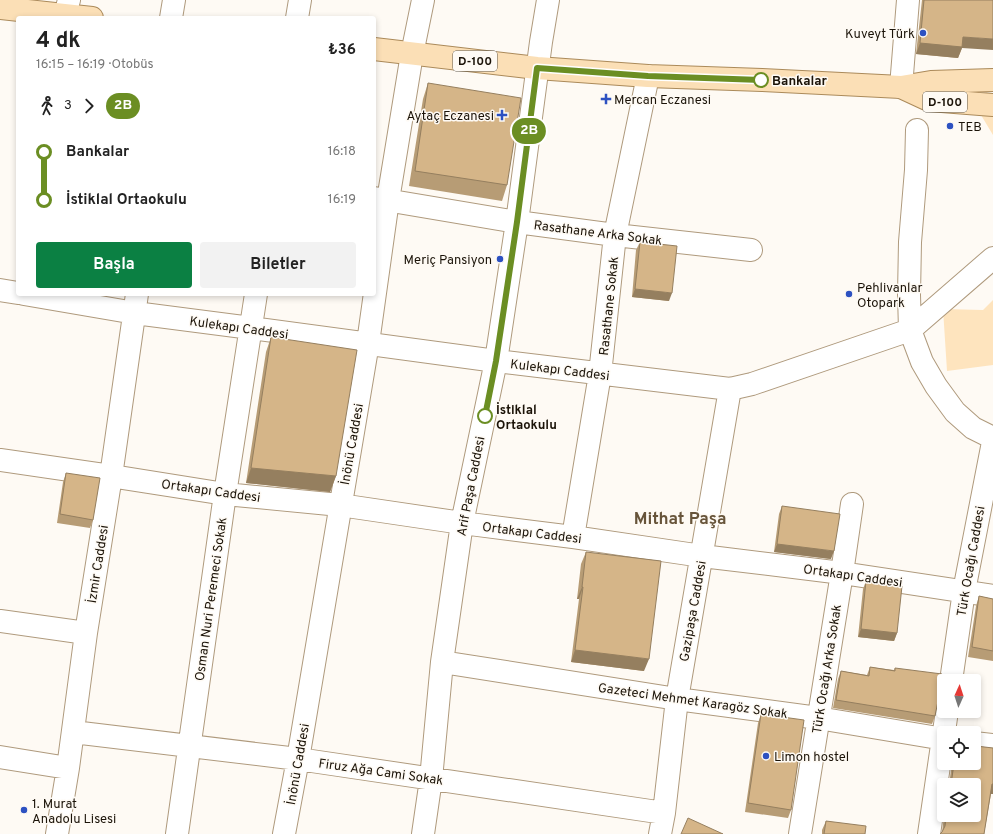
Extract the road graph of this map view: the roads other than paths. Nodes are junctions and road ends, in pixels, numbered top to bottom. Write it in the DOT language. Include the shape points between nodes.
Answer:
graph roads {
  1 [pos="174,0"];
  2 [pos="300,0"];
  3 [pos="423,0"];
  4 [pos="548,0"];
  5 [pos="908,0"];
  6 [pos="67,7"];
  7 [pos="0,8"];
  8 [pos="87,16"];
  9 [pos="171,16"];
  10 [pos="297,16"];
  11 [pos="376,49"];
  12 [pos="412,54"];
  13 [pos="537,68"];
  14 [pos="648,76"];
  15 [pos="993,80"];
  16 [pos="901,87"];
  17 [pos="993,105"];
  18 [pos="917,130"];
  19 [pos="381,199"];
  20 [pos="517,222"];
  21 [pos="615,235"];
  22 [pos="751,250"];
  23 [pos="376,254"];
  24 [pos="993,258"];
  25 [pos="0,290"];
  26 [pos="16,293"];
  27 [pos="49,296"];
  28 [pos="256,296"];
  29 [pos="372,296"];
  30 [pos="136,303"];
  31 [pos="251,328"];
  32 [pos="910,330"];
  33 [pos="368,343"];
  34 [pos="496,361"];
  35 [pos="600,374"];
  36 [pos="730,389"];
  37 [pos="993,438"];
  38 [pos="993,442"];
  39 [pos="0,460"];
  40 [pos="111,476"];
  41 [pos="225,494"];
  42 [pos="852,504"];
  43 [pos="340,505"];
  44 [pos="462,523"];
  45 [pos="573,536"];
  46 [pos="702,556"];
  47 [pos="842,573"];
  48 [pos="964,591"];
  49 [pos="993,596"];
  50 [pos="0,622"];
  51 [pos="86,633"];
  52 [pos="442,662"];
  53 [pos="952,674"];
  54 [pos="677,699"];
  55 [pos="818,718"];
  56 [pos="73,732"];
  57 [pos="937,738"];
  58 [pos="981,744"];
  59 [pos="993,745"];
  60 [pos="189,746"];
  61 [pos="0,757"];
  62 [pos="298,759"];
  63 [pos="68,768"];
  64 [pos="939,770"];
  65 [pos="431,779"];
  66 [pos="664,812"];
  67 [pos="57,834"];
  68 [pos="177,834"];
  69 [pos="284,834"];
  70 [pos="423,834"];
  71 [pos="660,834"];
  72 [pos="800,834"];
  73 [pos="929,834"];
  1 -- 9 [label="street"];
  2 -- 10 [label="street"];
  3 -- 12 [label="street, İnönü Caddesi"];
  4 -- 13 [label="street, Arif Paşa Caddesi"];
  5 -- 16 [label="street"];
  6 -- 7 [label="main road"];
  6 -- 8 [label="main road"];
  11 -- 12 [label="main road, D-100"];
  12 -- 13 [label="main road, D-100"];
  12 -- 19 [label="street, İnönü Caddesi"];
  13 -- 14 [label="main road, D-100"];
  13 -- 20 [label="street, Arif Paşa Caddesi"];
  14 -- 16 [label="main road, D-100"];
  14 -- 21 [label="street, Rasathane Sokak"];
  15 -- 16 [label="main road, D-100" via="931,82"];
  16 -- 17 [label="main road, D-100" via="929,100"];
  18 -- 32 [label="street" via="910,242"];
  19 -- 20 [label="street, Rasathane Arka Sokak"];
  19 -- 23 [label="street, İnönü Caddesi"];
  20 -- 21 [label="street, Rasathane Arka Sokak"];
  20 -- 34 [label="street, Arif Paşa Caddesi"];
  21 -- 22 [label="street, Rasathane Arka Sokak"];
  21 -- 35 [label="street, Rasathane Sokak"];
  24 -- 32 [label="street, Kulekapı Caddesi"];
  25 -- 26 [label="street"];
  27 -- 30 [label="street, Kulekapı Caddesi"];
  28 -- 31 [label="street, Osman Nuri Peremeci Sokak"];
  29 -- 33 [label="street, İnönü Caddesi"];
  30 -- 31 [label="street, Kulekapı Caddesi"];
  30 -- 40 [label="street, İzmir Caddesi"];
  31 -- 33 [label="street, Kulekapı Caddesi"];
  31 -- 41 [label="street, Osman Nuri Peremeci Sokak"];
  32 -- 36 [label="street, Kulekapı Caddesi" via="752,384"];
  32 -- 37 [label="street" via="922,362 955,412 973,428"];
  33 -- 34 [label="street, Kulekapı Caddesi"];
  33 -- 43 [label="street, İnönü Caddesi"];
  34 -- 35 [label="street, Kulekapı Caddesi"];
  34 -- 44 [label="street, Arif Paşa Caddesi"];
  35 -- 36 [label="street, Kulekapı Caddesi"];
  35 -- 45 [label="street, Rasathane Sokak"];
  36 -- 46 [label="street, Gazipaşa Caddesi"];
  38 -- 48 [label="street, Türk Ocağı Caddesi"];
  39 -- 40 [label="street, Ortakapı Caddesi"];
  40 -- 41 [label="street, Ortakapı Caddesi"];
  40 -- 51 [label="street, İzmir Caddesi"];
  41 -- 43 [label="street, Ortakapı Caddesi"];
  41 -- 60 [label="street, Osman Nuri Peremeci Sokak"];
  42 -- 47 [label="street, Türk Ocağı Arka Sokak"];
  43 -- 44 [label="street, Ortakapı Caddesi"];
  43 -- 62 [label="street, İnönü Caddesi"];
  44 -- 45 [label="street, Ortakapı Caddesi"];
  44 -- 52 [label="street, Arif Paşa Caddesi"];
  45 -- 46 [label="street, Ortakapı Caddesi"];
  46 -- 47 [label="street, Ortakapı Caddesi"];
  46 -- 54 [label="street, Gazipaşa Caddesi"];
  47 -- 48 [label="street, Ortakapı Caddesi"];
  47 -- 55 [label="street, Türk Ocağı Arka Sokak"];
  48 -- 49 [label="street, Ortakapı Caddesi"];
  48 -- 53 [label="street, Türk Ocağı Caddesi"];
  50 -- 51 [label="street"];
  51 -- 56 [label="street, İzmir Caddesi"];
  52 -- 54 [label="street, Gazeteci Mehmet Karagöz Sokak"];
  52 -- 65 [label="street, Arif Paşa Caddesi"];
  54 -- 55 [label="street, Gazeteci Mehmet Karagöz Sokak"];
  54 -- 66 [label="street, Gazipaşa Caddesi"];
  55 -- 57 [label="street, Gazeteci Mehmet Karagöz Sokak"];
  55 -- 72 [label="street, Türk Ocağı Arka Sokak"];
  56 -- 60 [label="street, Firuz Ağa Cami Sokak"];
  56 -- 63 [label="street, İzmir Caddesi"];
  58 -- 59 [label="street"];
  60 -- 62 [label="street, Firuz Ağa Cami Sokak"];
  60 -- 68 [label="street, Osman Nuri Peremeci Sokak"];
  61 -- 63 [label="street"];
  62 -- 65 [label="street, Firuz Ağa Cami Sokak"];
  62 -- 69 [label="street, İnönü Caddesi"];
  63 -- 67 [label="street, İzmir Caddesi"];
  64 -- 73 [label="street"];
  65 -- 66 [label="street, Firuz Ağa Cami Sokak"];
  65 -- 70 [label="street, Arif Paşa Caddesi"];
  66 -- 71 [label="street, Gazipaşa Caddesi"];
}
